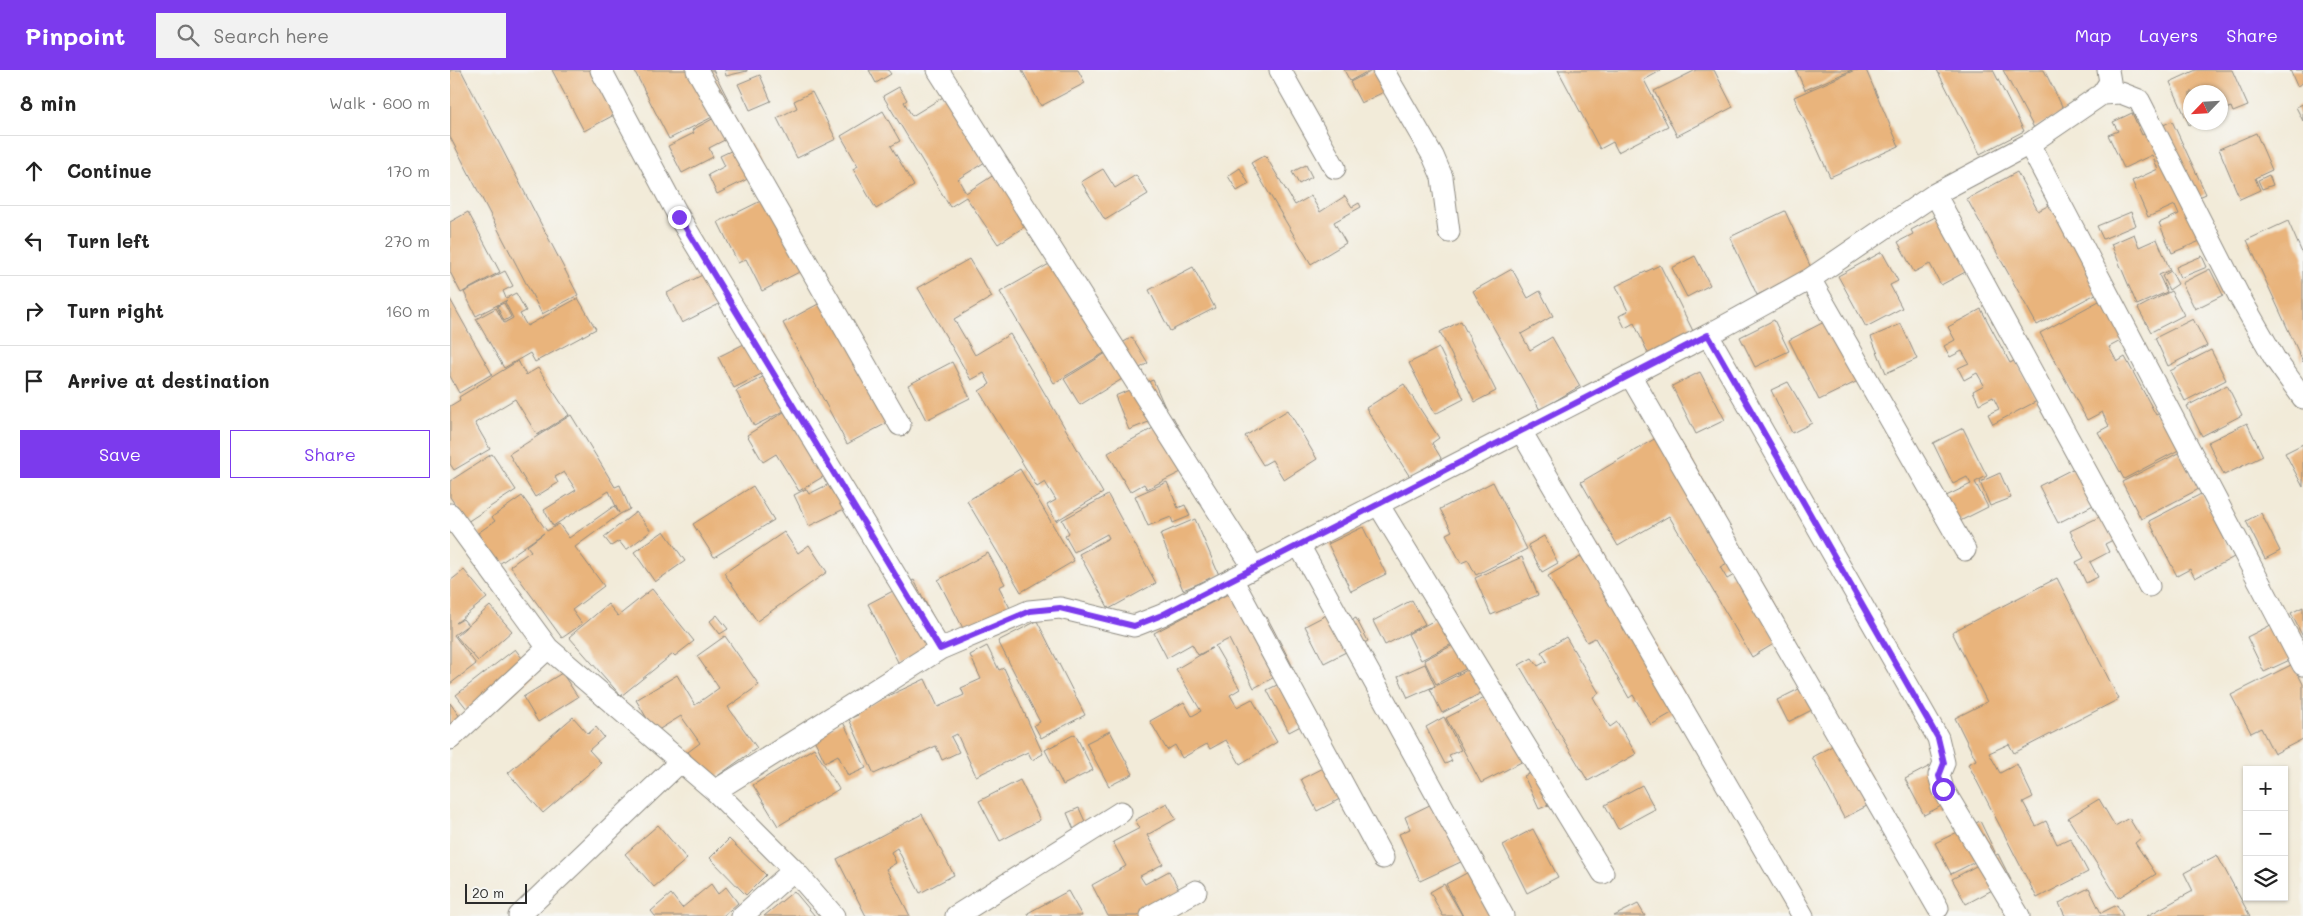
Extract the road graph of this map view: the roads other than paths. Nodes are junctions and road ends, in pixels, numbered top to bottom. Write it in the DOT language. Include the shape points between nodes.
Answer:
graph roads {
  1 [pos="601,70"];
  2 [pos="697,70"];
  3 [pos="938,70"];
  4 [pos="1280,70"];
  5 [pos="1383,70"];
  6 [pos="2108,70"];
  7 [pos="2102,94"];
  8 [pos="2029,144"];
  9 [pos="1335,168"];
  10 [pos="1935,194"];
  11 [pos="1449,232"];
  12 [pos="1810,279"];
  13 [pos="1708,335"];
  14 [pos="1630,375"];
  15 [pos="2303,398"];
  16 [pos="900,425"];
  17 [pos="1521,431"];
  18 [pos="1378,504"];
  19 [pos="450,514"];
  20 [pos="1299,545"];
  21 [pos="1965,550"];
  22 [pos="1254,568"];
  23 [pos="1232,579"];
  24 [pos="2149,586"];
  25 [pos="548,648"];
  26 [pos="940,649"];
  27 [pos="2303,665"];
  28 [pos="450,740"];
  29 [pos="681,761"];
  30 [pos="715,791"];
  31 [pos="1120,812"];
  32 [pos="1383,858"];
  33 [pos="794,870"];
  34 [pos="1603,873"];
  35 [pos="1196,890"];
  36 [pos="1938,908"];
  37 [pos="519,916"];
  38 [pos="742,916"];
  39 [pos="834,916"];
  40 [pos="956,916"];
  41 [pos="1151,916"];
  42 [pos="1503,916"];
  43 [pos="1803,916"];
  44 [pos="2019,916"];
  1 -- 26 [label="street" via="679,217"];
  2 -- 16 [label="street"];
  3 -- 22 [label="street"];
  4 -- 9 [label="street"];
  5 -- 11 [label="street" via="1442,176"];
  6 -- 7 [label="street" via="2110,82"];
  7 -- 8 [label="street"];
  7 -- 15 [label="street" via="2121,93 2139,100 2238,296 2274,360"];
  8 -- 10 [label="street"];
  8 -- 27 [label="street"];
  10 -- 12 [label="street"];
  10 -- 24 [label="street"];
  12 -- 13 [label="street"];
  12 -- 21 [label="street"];
  13 -- 14 [label="street"];
  13 -- 44 [label="street" via="1938,738 1944,763 1939,776 1943,789"];
  14 -- 17 [label="street"];
  14 -- 36 [label="street"];
  17 -- 18 [label="street"];
  17 -- 43 [label="street"];
  18 -- 20 [label="street"];
  18 -- 34 [label="street"];
  19 -- 25 [label="street"];
  20 -- 22 [label="street"];
  20 -- 42 [label="street"];
  22 -- 23 [label="street"];
  23 -- 26 [label="street" via="1134,626 1060,608 1030,611"];
  23 -- 32 [label="street"];
  25 -- 28 [label="street"];
  25 -- 29 [label="street"];
  26 -- 30 [label="street"];
  29 -- 30 [label="street"];
  29 -- 37 [label="street"];
  30 -- 33 [label="street"];
  31 -- 40 [label="street"];
  33 -- 38 [label="street"];
  33 -- 39 [label="street"];
  35 -- 41 [label="street"];
}
